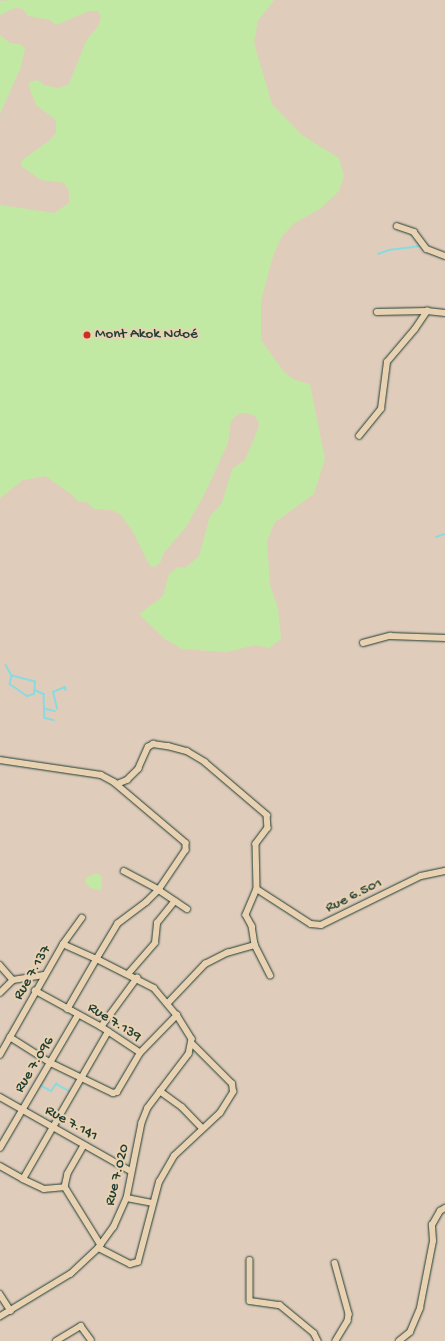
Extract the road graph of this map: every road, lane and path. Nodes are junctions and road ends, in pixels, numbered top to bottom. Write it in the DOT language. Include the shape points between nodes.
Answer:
graph roads {
  1 [pos="397,226"];
  2 [pos="445,256"];
  3 [pos="427,311"];
  4 [pos="377,312"];
  5 [pos="445,313"];
  6 [pos="359,436"];
  7 [pos="445,638"];
  8 [pos="363,643"];
  9 [pos="0,760"];
  10 [pos="117,784"];
  11 [pos="124,871"];
  12 [pos="445,871"];
  13 [pos="257,889"];
  14 [pos="159,890"];
  15 [pos="175,901"];
  16 [pos="187,909"];
  17 [pos="82,918"];
  18 [pos="63,944"];
  19 [pos="255,945"];
  20 [pos="97,959"];
  21 [pos="0,965"];
  22 [pos="128,974"];
  23 [pos="44,975"];
  24 [pos="270,975"];
  25 [pos="137,978"];
  26 [pos="13,980"];
  27 [pos="35,991"];
  28 [pos="0,992"];
  29 [pos="168,1003"];
  30 [pos="68,1010"];
  31 [pos="78,1015"];
  32 [pos="177,1015"];
  33 [pos="101,1027"];
  34 [pos="108,1032"];
  35 [pos="10,1037"];
  36 [pos="192,1044"];
  37 [pos="140,1054"];
  38 [pos="0,1055"];
  39 [pos="51,1062"];
  40 [pos="81,1078"];
  41 [pos="160,1091"];
  42 [pos="0,1097"];
  43 [pos="21,1111"];
  44 [pos="52,1128"];
  45 [pos="202,1128"];
  46 [pos="84,1146"];
  47 [pos="0,1148"];
  48 [pos="0,1166"];
  49 [pos="131,1170"];
  50 [pos="23,1179"];
  51 [pos="65,1187"];
  52 [pos="127,1198"];
  53 [pos="152,1203"];
  54 [pos="445,1208"];
  55 [pos="100,1246"];
  56 [pos="250,1260"];
  57 [pos="335,1263"];
  58 [pos="0,1294"];
  59 [pos="11,1311"];
  60 [pos="0,1318"];
  61 [pos="91,1340"];
  62 [pos="56,1341"];
  63 [pos="318,1341"];
  64 [pos="336,1341"];
  65 [pos="399,1341"];
  1 -- 2 [label="street" via="414,232 427,249"];
  3 -- 4 [label="street"];
  3 -- 5 [label="street"];
  3 -- 6 [label="street" via="387,362 381,409"];
  7 -- 8 [label="street" via="390,636"];
  9 -- 10 [label="street" via="101,775"];
  10 -- 13 [label="street" via="127,780 138,769 148,747 153,744 187,751 205,762 267,815 268,828 256,844"];
  10 -- 14 [label="street" via="186,843 186,850"];
  11 -- 14 [label="street"];
  12 -- 13 [label="street, Rue 6.501" via="421,876 321,925 310,924"];
  13 -- 19 [label="street" via="246,915 252,926"];
  14 -- 15 [label="street"];
  14 -- 20 [label="street" via="118,924"];
  15 -- 16 [label="street"];
  15 -- 22 [label="street" via="157,923 155,943"];
  17 -- 18 [label="street, Rue 7.137"];
  18 -- 20 [label="street, Rue 7.137"];
  18 -- 23 [label="street, Rue 7.137"];
  19 -- 24 [label="street"];
  19 -- 29 [label="street" via="227,953 205,964"];
  20 -- 22 [label="street, Rue 7.137"];
  20 -- 30 [label="street"];
  21 -- 26 [label="street"];
  22 -- 25 [label="street, Rue 7.137"];
  23 -- 26 [label="street"];
  23 -- 27 [label="street, Rue 7.137"];
  25 -- 29 [label="street, Rue 7.137" via="154,988"];
  25 -- 33 [label="street"];
  26 -- 28 [label="street"];
  27 -- 30 [label="street, Rue 7.139"];
  27 -- 35 [label="street, Rue 7.137"];
  29 -- 32 [label="street, Rue 7.137"];
  30 -- 31 [label="street, Rue 7.139"];
  31 -- 33 [label="street, Rue 7.139"];
  31 -- 39 [label="street, Rue 7.096"];
  32 -- 36 [label="street, Rue 7.137" via="190,1031"];
  32 -- 37 [label="street"];
  33 -- 34 [label="street, Rue 7.139"];
  34 -- 37 [label="street, Rue 7.139"];
  34 -- 40 [label="street"];
  35 -- 38 [label="street, Rue 7.137"];
  35 -- 39 [label="street, Rue 7.139"];
  36 -- 41 [label="street, Rue 7.020" via="189,1054"];
  36 -- 45 [label="street" via="234,1088 220,1113"];
  37 -- 40 [label="street, Rue 7.139" via="115,1093"];
  39 -- 40 [label="street, Rue 7.139"];
  39 -- 43 [label="street, Rue 7.096"];
  40 -- 44 [label="street"];
  41 -- 45 [label="street" via="182,1107"];
  41 -- 49 [label="street, Rue 7.020" via="148,1108 142,1124"];
  42 -- 43 [label="street, Rue 7.141"];
  43 -- 44 [label="street, Rue 7.141"];
  43 -- 47 [label="street, Rue 7.096"];
  44 -- 46 [label="street, Rue 7.141"];
  44 -- 50 [label="street"];
  45 -- 53 [label="street" via="174,1156 159,1182"];
  46 -- 49 [label="street, Rue 7.141"];
  46 -- 51 [label="street" via="68,1174"];
  48 -- 50 [label="street"];
  49 -- 52 [label="street, Rue 7.020"];
  50 -- 51 [label="street" via="50,1191"];
  51 -- 55 [label="street"];
  52 -- 53 [label="street"];
  52 -- 55 [label="street, Rue 7.020" via="114,1227"];
  53 -- 55 [label="street" via="135,1264"];
  54 -- 65 [label="street" via="440,1211 432,1225 430,1256 420,1308 410,1332"];
  55 -- 59 [label="street, Rue 7.020" via="71,1274"];
  56 -- 63 [label="street" via="250,1301 280,1306 314,1333"];
  57 -- 64 [label="street" via="349,1314 348,1321"];
  58 -- 59 [label="street"];
  59 -- 60 [label="street, Rue 7.020"];
  61 -- 62 [label="street" via="80,1326"];
}
